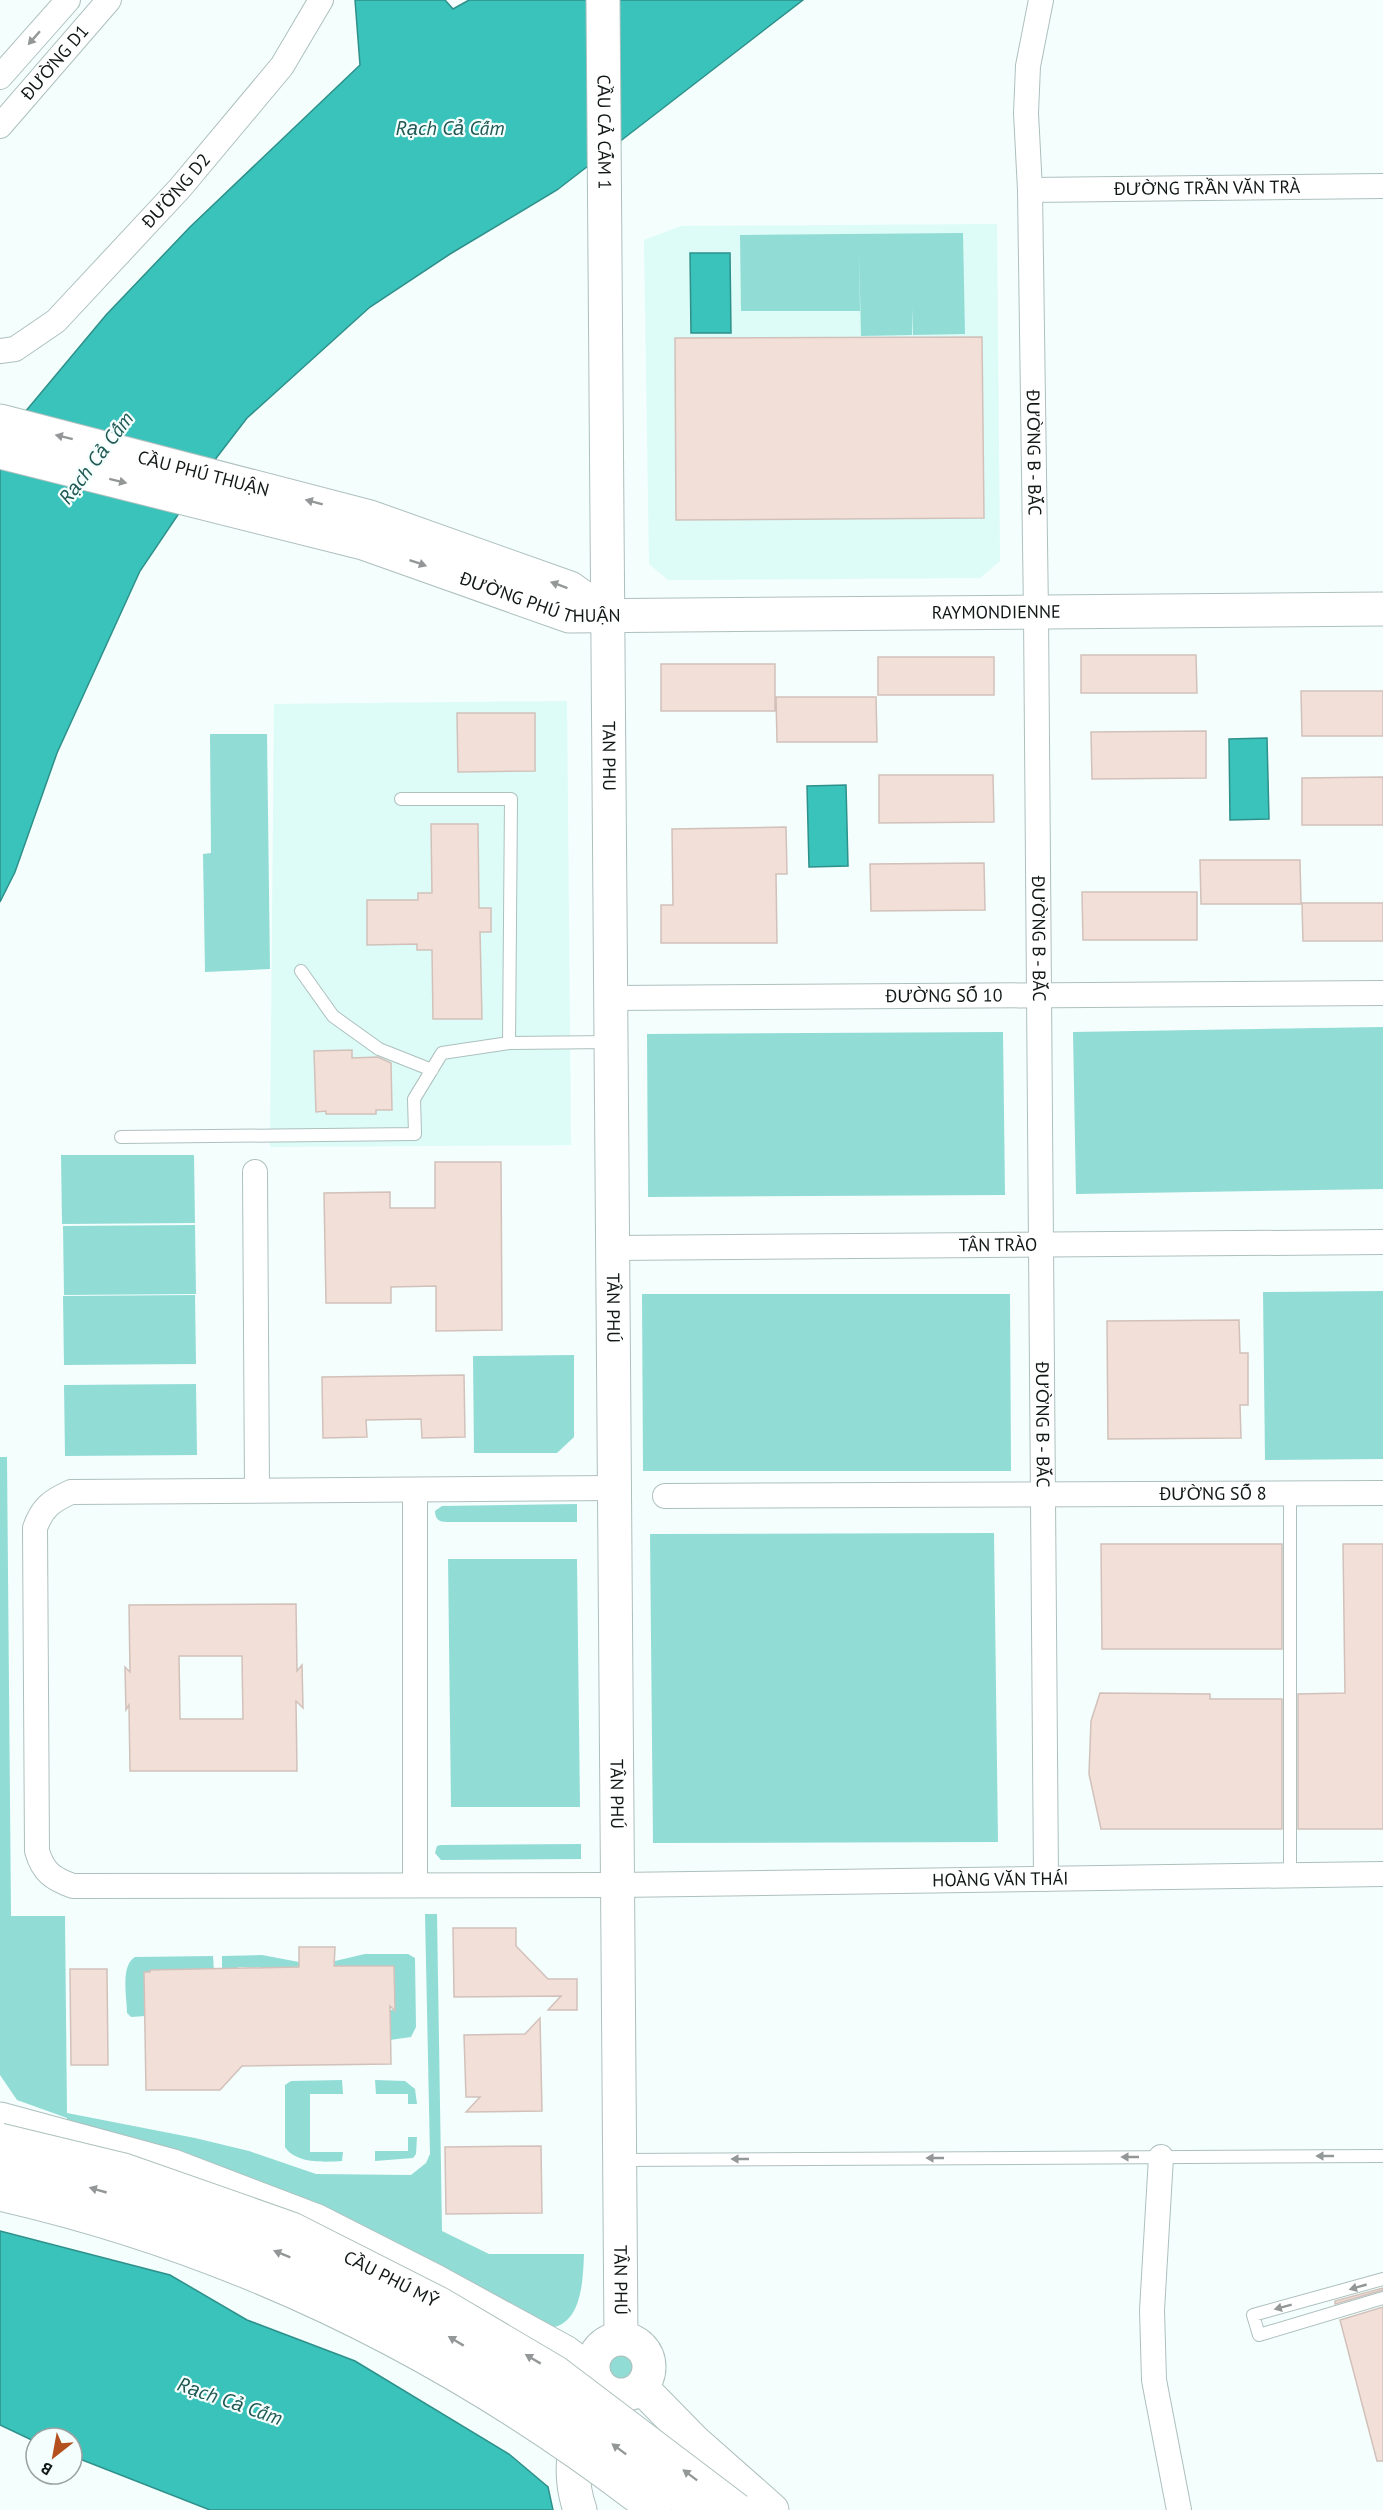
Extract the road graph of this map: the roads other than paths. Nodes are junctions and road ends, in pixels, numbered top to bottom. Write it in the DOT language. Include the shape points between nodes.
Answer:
graph roads {
  1 [pos="68,0"];
  2 [pos="109,0"];
  3 [pos="321,0"];
  4 [pos="603,0"];
  5 [pos="1041,0"];
  6 [pos="0,77"];
  7 [pos="0,126"];
  8 [pos="1383,186"];
  9 [pos="1030,190"];
  10 [pos="605,263"];
  11 [pos="0,351"];
  12 [pos="0,421"];
  13 [pos="0,452"];
  14 [pos="367,530"];
  15 [pos="1383,609"];
  16 [pos="1036,613"];
  17 [pos="609,615"];
  18 [pos="400,799"];
  19 [pos="301,971"];
  20 [pos="1383,993"];
  21 [pos="1037,995"];
  22 [pos="612,998"];
  23 [pos="612,1042"];
  24 [pos="510,1043"];
  25 [pos="432,1070"];
  26 [pos="121,1137"];
  27 [pos="255,1172"];
  28 [pos="1383,1242"];
  29 [pos="1040,1245"];
  30 [pos="614,1248"];
  31 [pos="615,1488"];
  32 [pos="257,1489"];
  33 [pos="415,1490"];
  34 [pos="1383,1493"];
  35 [pos="1290,1494"];
  36 [pos="665,1496"];
  37 [pos="1043,1496"];
  38 [pos="1383,1874"];
  39 [pos="1290,1875"];
  40 [pos="1046,1879"];
  41 [pos="415,1883"];
  42 [pos="618,1885"];
  43 [pos="0,2119"];
  44 [pos="0,2140"];
  45 [pos="1383,2156"];
  46 [pos="1161,2157"];
  47 [pos="620,2160"];
  48 [pos="0,2165"];
  49 [pos="0,2194"];
  50 [pos="0,2207"];
  51 [pos="1383,2279"];
  52 [pos="1383,2298"];
  53 [pos="621,2338"];
  54 [pos="596,2380"];
  55 [pos="641,2387"];
  56 [pos="580,2510"];
  57 [pos="636,2510"];
  58 [pos="655,2510"];
  59 [pos="699,2510"];
  60 [pos="737,2510"];
  61 [pos="772,2510"];
  62 [pos="1179,2510"];
  1 -- 6 [label="street, ĐƯỜNG D1, one-way"];
  2 -- 7 [label="street, ĐƯỜNG D1"];
  3 -- 11 [label="street, ĐƯỜNG D2" via="282,66 180,188 56,321 15,349"];
  4 -- 10 [label="main road, CẦU CẢ CẤM 1"];
  5 -- 9 [label="street, ĐƯỜNG B - BẮC" via="1026,88"];
  8 -- 9 [label="street, ĐƯỜNG TRẦN VĂN TRÀ"];
  9 -- 16 [label="street, ĐƯỜNG B - BẮC"];
  10 -- 17 [label="main road, TAN PHU"];
  14 -- 12 [label="main road, CẦU PHÚ THUẬN, one-way"];
  13 -- 14 [label="main road, CẦU PHÚ THUẬN, one-way"];
  14 -- 17 [label="main road, ĐƯỜNG PHÚ THUẬN" via="569,616"];
  15 -- 16 [label="main road, RAYMONDIENNE"];
  16 -- 17 [label="main road, RAYMONDIENNE"];
  16 -- 21 [label="street, ĐƯỜNG B - BẮC"];
  17 -- 22 [label="main road, TAN PHU"];
  18 -- 24 [label="lane" via="511,799"];
  19 -- 25 [label="lane" via="333,1016 379,1048"];
  20 -- 21 [label="street, ĐƯỜNG SỐ 10"];
  21 -- 22 [label="street, ĐƯỜNG SỐ 10"];
  21 -- 29 [label="street, ĐƯỜNG B - BẮC"];
  22 -- 23 [label="main road, TAN PHU"];
  23 -- 24 [label="lane"];
  23 -- 30 [label="main road, TAN PHU"];
  24 -- 25 [label="lane" via="442,1053"];
  25 -- 26 [label="lane" via="414,1099 415,1134"];
  27 -- 32 [label="street"];
  28 -- 29 [label="street, TÂN TRÀO"];
  29 -- 30 [label="street, TÂN TRÀO"];
  29 -- 37 [label="street, ĐƯỜNG B - BẮC"];
  30 -- 31 [label="main road, TÂN PHÚ"];
  31 -- 33 [label="street, HOÀNG VĂN THÁI"];
  31 -- 42 [label="main road, TÂN PHÚ"];
  32 -- 33 [label="street, HOÀNG VĂN THÁI"];
  32 -- 41 [label="street, HOÀNG VĂN THÁI" via="70,1492 53,1500 41,1512 35,1528 37,1851 41,1866 55,1880 74,1886"];
  33 -- 41 [label="street"];
  34 -- 35 [label="street, ĐƯỜNG SỐ 8"];
  35 -- 37 [label="street, ĐƯỜNG SỐ 8"];
  35 -- 39 [label="lane"];
  36 -- 37 [label="street, ĐƯỜNG SỐ 8"];
  37 -- 40 [label="street, ĐƯỜNG B - BẮC"];
  38 -- 39 [label="street, HOÀNG VĂN THÁI"];
  39 -- 40 [label="street, HOÀNG VĂN THÁI"];
  40 -- 42 [label="street, HOÀNG VĂN THÁI"];
  41 -- 42 [label="street, HOÀNG VĂN THÁI"];
  42 -- 47 [label="main road, TÂN PHÚ"];
  43 -- 54 [label="main road" via="173,2166 317,2221 565,2352"];
  60 -- 44 [label="main road, CẦU PHÚ MỸ, one-way, bridge" via="555,2372 440,2304 292,2229 124,2170"];
  45 -- 46 [label="lane, one-way"];
  46 -- 47 [label="lane, one-way"];
  46 -- 62 [label="street" via="1152,2310 1154,2380"];
  47 -- 53 [label="main road, TÂN PHÚ"];
  59 -- 48 [label="main road, CẦU PHÚ MỸ, one-way, bridge" via="568,2413 469,2348 383,2300 281,2253 183,2217 61,2179"];
  49 -- 58 [label="main road, bridge" via="190,2248 347,2316 496,2397"];
  50 -- 57 [label="main road" via="117,2236 182,2258 341,2326 486,2405 564,2454"];
  51 -- 52 [label="lane, one-way" via="1253,2315 1259,2335"];
  53 -- 54 [label="main road" via="597,2350 593,2357"];
  53 -- 55 [label="main road" via="638,2345 649,2361"];
  54 -- 55 [label="main road" via="616,2395"];
  54 -- 56 [label="main road" via="580,2421 573,2455 573,2489"];
  55 -- 61 [label="main road"];
}
